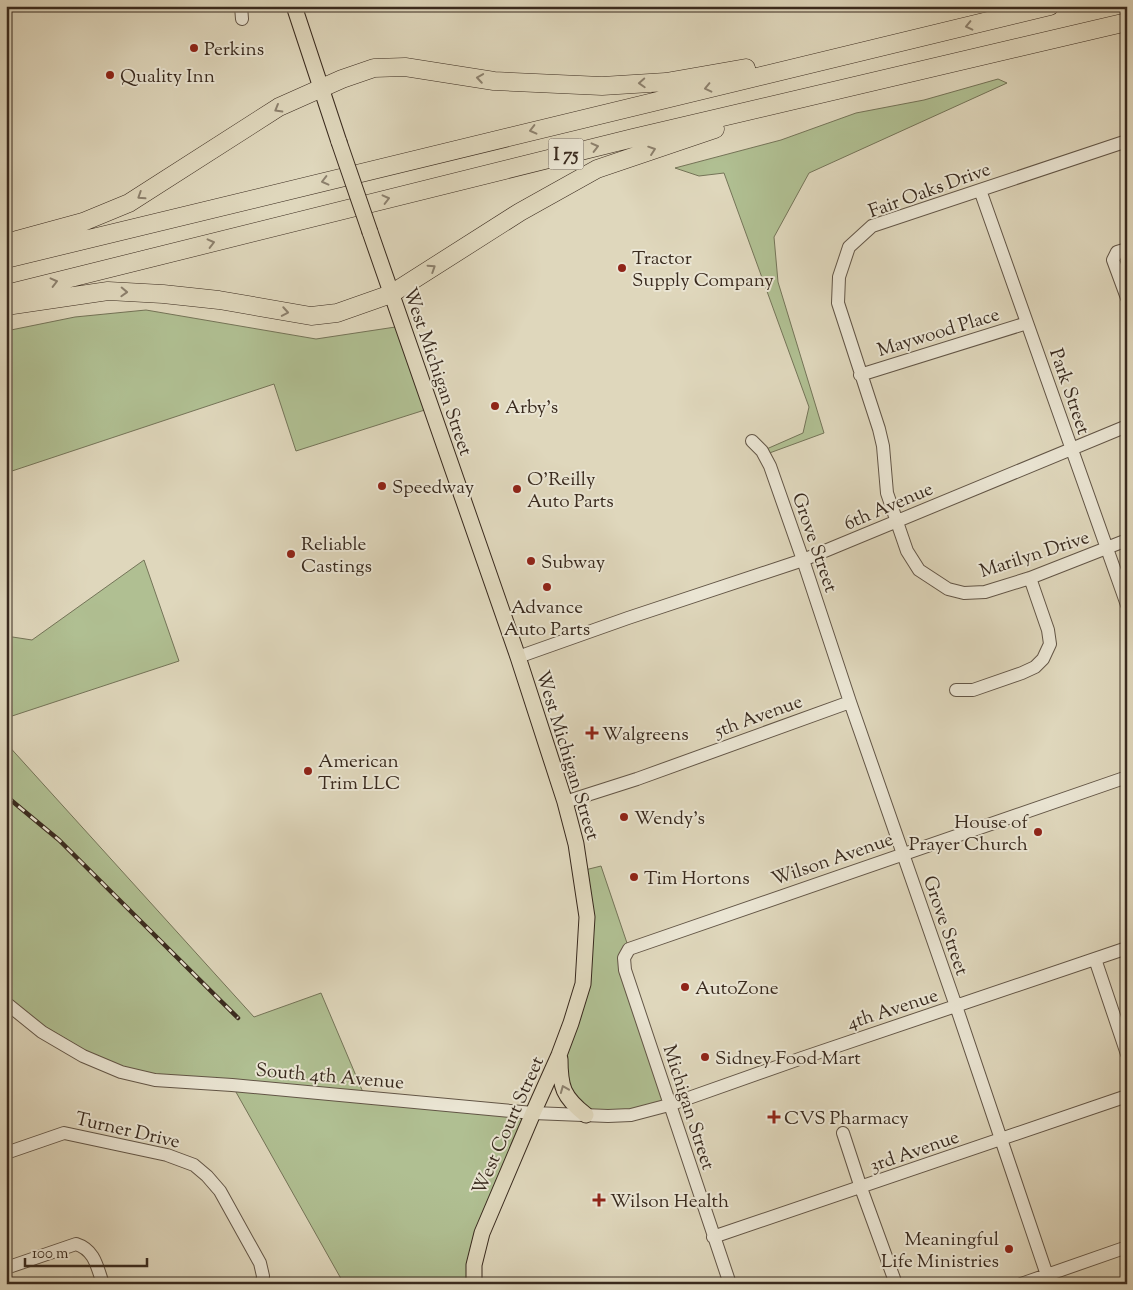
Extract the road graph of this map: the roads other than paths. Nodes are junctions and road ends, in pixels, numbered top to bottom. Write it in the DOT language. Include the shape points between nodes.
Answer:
graph roads {
  1 [pos="294,6"];
  2 [pos="1050,6"];
  3 [pos="1127,22"];
  4 [pos="846,55"];
  5 [pos="322,88"];
  6 [pos="813,96"];
  7 [pos="1127,141"];
  8 [pos="980,190"];
  9 [pos="6,243"];
  10 [pos="1127,248"];
  11 [pos="6,259"];
  12 [pos="6,294"];
  13 [pos="391,294"];
  14 [pos="1127,298"];
  15 [pos="6,306"];
  16 [pos="1027,323"];
  17 [pos="860,375"];
  18 [pos="1127,426"];
  19 [pos="752,441"];
  20 [pos="1071,448"];
  21 [pos="897,523"];
  22 [pos="1127,540"];
  23 [pos="1107,548"];
  24 [pos="804,560"];
  25 [pos="1030,578"];
  26 [pos="1127,605"];
  27 [pos="518,657"];
  28 [pos="956,690"];
  29 [pos="850,702"];
  30 [pos="1127,777"];
  31 [pos="565,802"];
  32 [pos="903,853"];
  33 [pos="1127,948"];
  34 [pos="1095,959"];
  35 [pos="625,970"];
  36 [pos="583,984"];
  37 [pos="6,1003"];
  38 [pos="956,1006"];
  39 [pos="1127,1054"];
  40 [pos="560,1055"];
  41 [pos="1127,1096"];
  42 [pos="669,1105"];
  43 [pos="533,1112"];
  44 [pos="586,1115"];
  45 [pos="844,1133"];
  46 [pos="1001,1140"];
  47 [pos="6,1153"];
  48 [pos="861,1188"];
  49 [pos="714,1237"];
  50 [pos="1127,1247"];
  51 [pos="6,1268"];
  52 [pos="1048,1279"];
  53 [pos="103,1284"];
  54 [pos="262,1284"];
  55 [pos="474,1284"];
  56 [pos="730,1284"];
  57 [pos="896,1284"];
  58 [pos="1022,1284"];
  1 -- 5 [label="main road, West Michigan Street"];
  2 -- 4 [label="highway, I 75, one-way"];
  3 -- 6 [label="highway, I 75"];
  4 -- 5 [label="highway, one-way" via="748,67 666,82 602,86 494,81 405,66 374,68"];
  4 -- 11 [label="highway, I 75, one-way"];
  5 -- 9 [label="highway, one-way" via="279,108 129,204 83,222"];
  5 -- 13 [label="main road, West Michigan Street, bridge"];
  12 -- 6 [label="highway, I 75, one-way" via="623,140"];
  13 -- 6 [label="highway, one-way" via="520,212 596,169"];
  7 -- 8 [label="street, Fair Oaks Drive"];
  8 -- 16 [label="street, Park Street"];
  8 -- 17 [label="street, Fair Oaks Drive" via="872,226 849,247 839,277 838,303"];
  10 -- 14 [label="street" via="1117,252 1113,260"];
  15 -- 13 [label="highway, one-way" via="108,291 219,300 311,316 337,313"];
  13 -- 27 [label="main road, West Michigan Street"];
  16 -- 17 [label="street, Maywood Place"];
  16 -- 20 [label="street, Park Street"];
  17 -- 21 [label="street, Fair Oaks Drive" via="879,429 887,493"];
  18 -- 20 [label="street, 6th Avenue"];
  19 -- 24 [label="street, Grove Street" via="770,466"];
  20 -- 21 [label="street, 6th Avenue"];
  20 -- 23 [label="street, Park Street"];
  21 -- 24 [label="street, 6th Avenue"];
  21 -- 25 [label="street, Marilyn Drive" via="907,551 919,570 948,589 964,593 985,592"];
  22 -- 23 [label="street, Marilyn Drive"];
  23 -- 25 [label="street, Marilyn Drive"];
  23 -- 26 [label="street, Park Street"];
  24 -- 27 [label="street, 6th Avenue"];
  24 -- 29 [label="street, Grove Street"];
  25 -- 28 [label="street" via="1048,630 1050,644 1044,659 1022,673 973,690"];
  27 -- 31 [label="main road, West Michigan Street"];
  29 -- 31 [label="street, 5th Avenue"];
  29 -- 32 [label="street, Grove Street"];
  30 -- 32 [label="street, Wilson Avenue"];
  31 -- 36 [label="main road, West Michigan Street" via="576,844 587,917"];
  32 -- 35 [label="street, Wilson Avenue" via="629,949 624,958"];
  32 -- 38 [label="street, Grove Street"];
  33 -- 34 [label="street, 4th Avenue"];
  34 -- 38 [label="street, 4th Avenue"];
  34 -- 39 [label="street"];
  35 -- 42 [label="street, Michigan Street"];
  36 -- 40 [label="main road, West Court Street"];
  37 -- 43 [label="street, South 4th Avenue" via="42,1032 83,1056 121,1072 156,1080"];
  38 -- 42 [label="street, 4th Avenue"];
  38 -- 46 [label="street, Grove Street"];
  40 -- 43 [label="main road, West Court Street"];
  44 -- 40 [label="main road, one-way" via="565,1094 560,1079"];
  41 -- 46 [label="street, 3rd Avenue"];
  42 -- 44 [label="street, South 4th Avenue" via="631,1115"];
  42 -- 49 [label="street, Michigan Street"];
  43 -- 44 [label="street, South 4th Avenue"];
  43 -- 55 [label="main road, West Court Street" via="482,1233 474,1266"];
  45 -- 48 [label="street"];
  46 -- 48 [label="street, 3rd Avenue"];
  46 -- 52 [label="street, Grove Street"];
  47 -- 54 [label="street, Turner Drive" via="64,1133 167,1155 194,1165 220,1191 260,1263"];
  48 -- 49 [label="street, 3rd Avenue"];
  48 -- 57 [label="street"];
  49 -- 56 [label="street, Michigan Street"];
  50 -- 52 [label="street"];
  51 -- 53 [label="street" via="76,1244 85,1247 95,1259"];
  52 -- 58 [label="street"];
}
